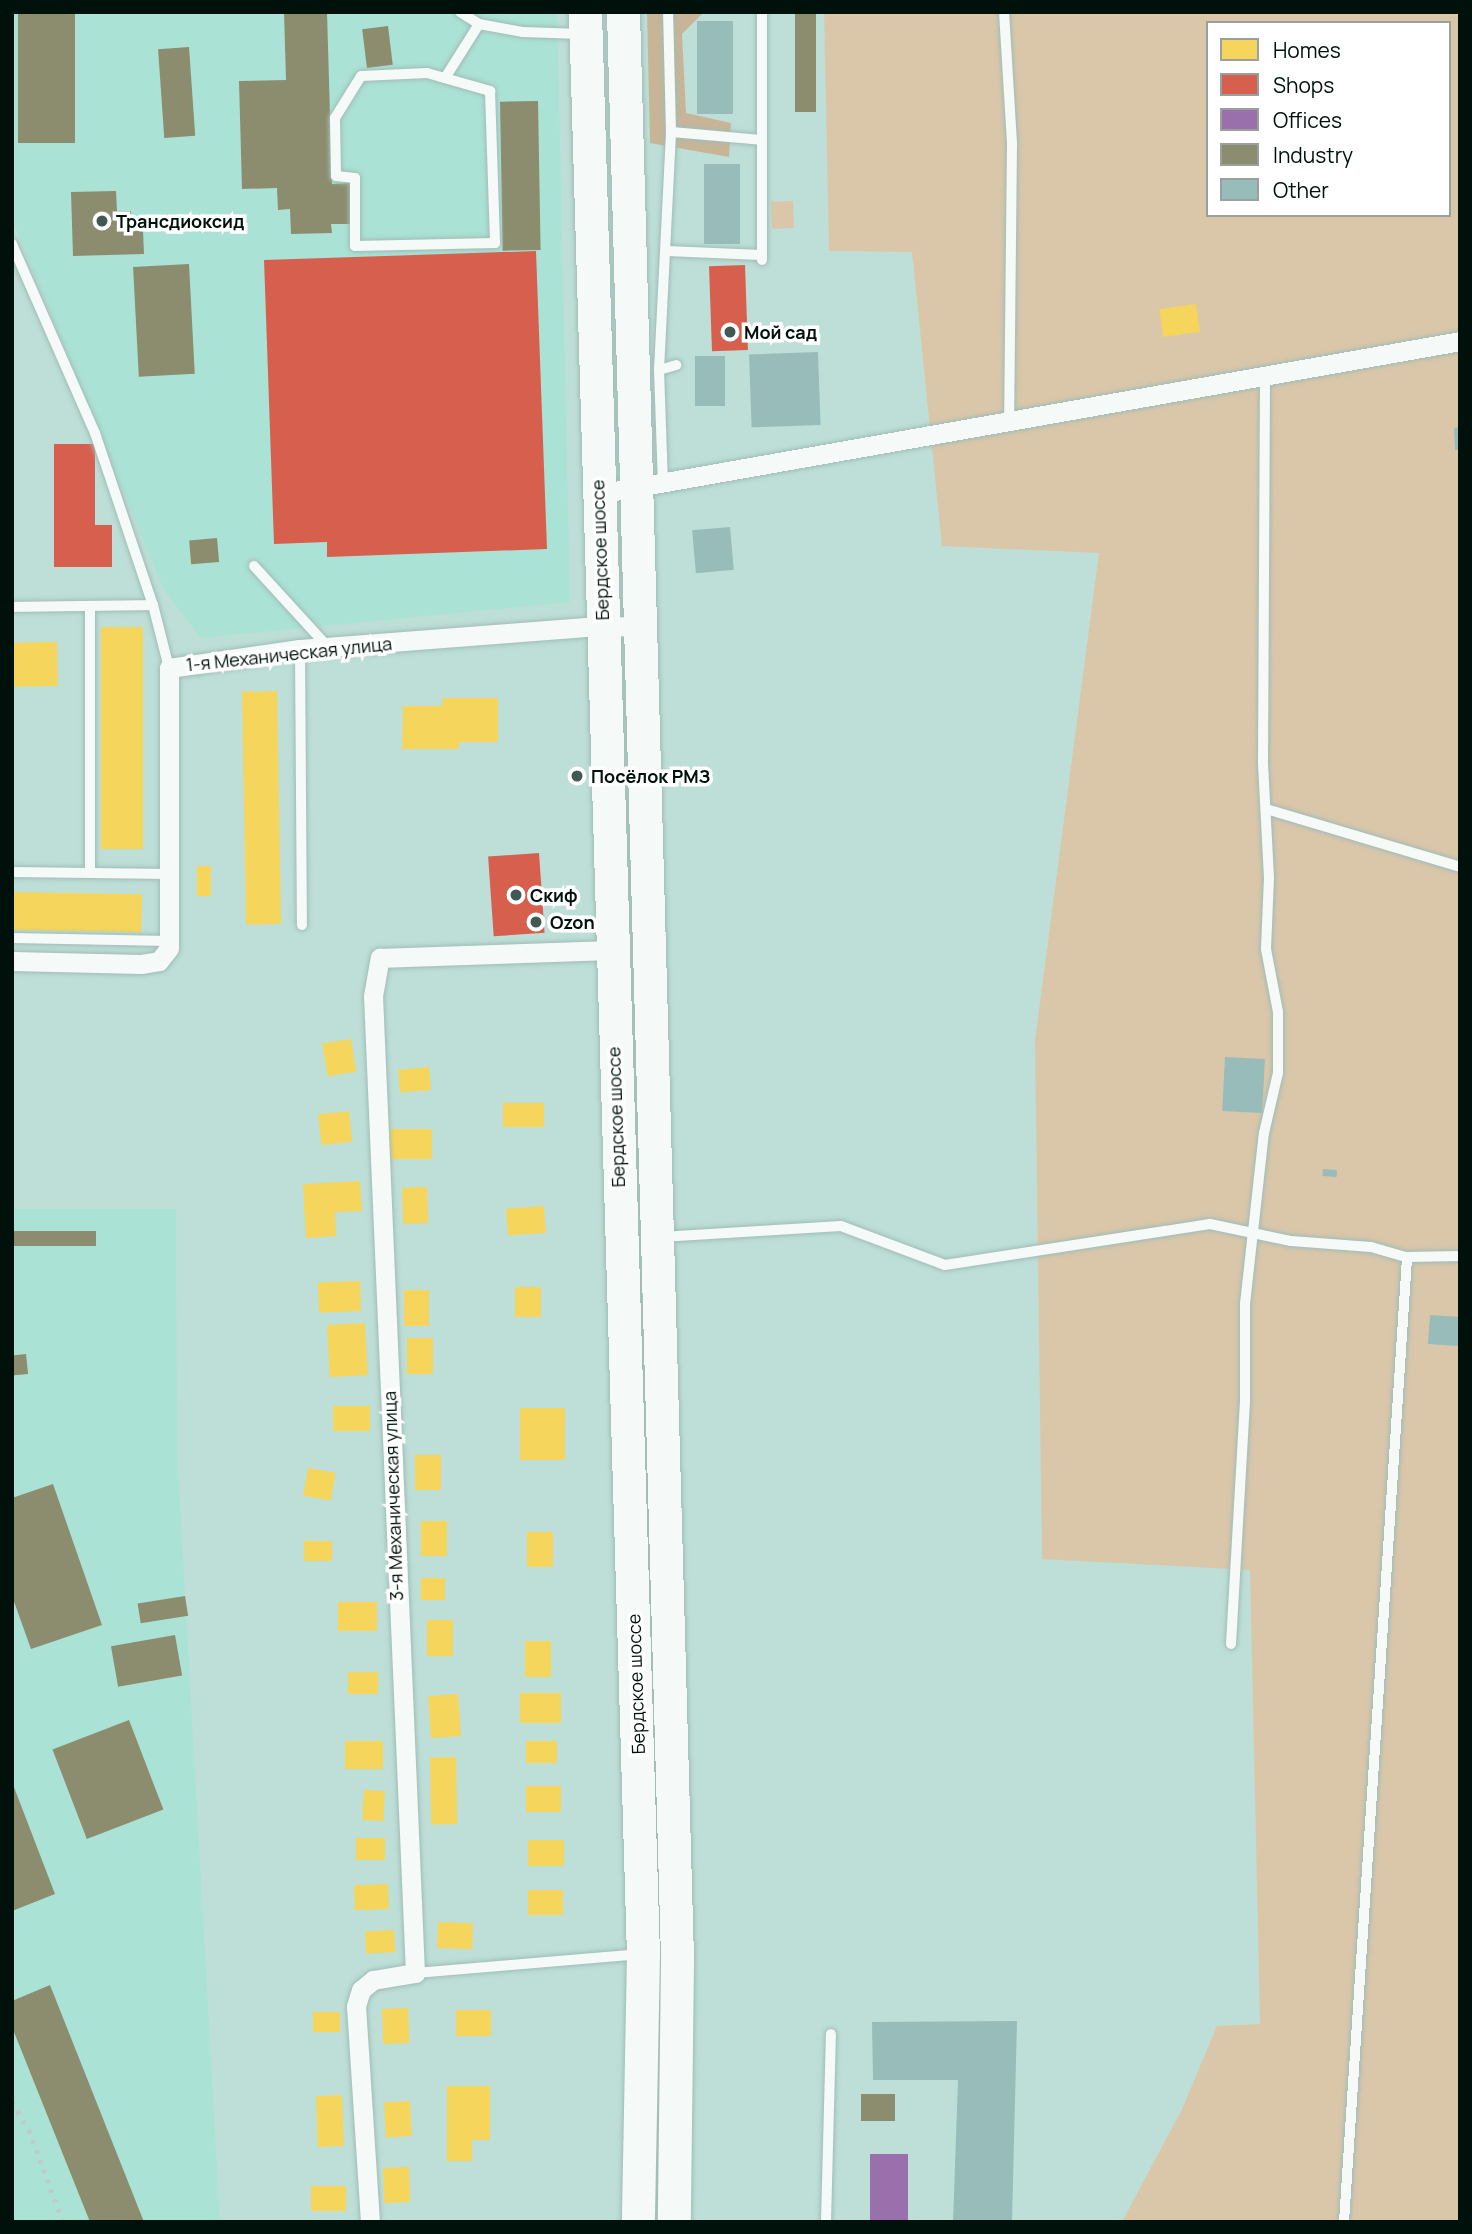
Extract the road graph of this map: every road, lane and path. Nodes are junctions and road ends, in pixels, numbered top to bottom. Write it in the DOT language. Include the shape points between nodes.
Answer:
graph roads {
  1 [pos="460,12"];
  2 [pos="623,12"];
  3 [pos="668,12"];
  4 [pos="752,12"];
  5 [pos="1004,12"];
  6 [pos="762,13"];
  7 [pos="585,23"];
  8 [pos="479,24"];
  9 [pos="446,78"];
  10 [pos="671,132"];
  11 [pos="762,140"];
  12 [pos="12,244"];
  13 [pos="666,251"];
  14 [pos="1460,341"];
  15 [pos="677,365"];
  16 [pos="659,370"];
  17 [pos="1265,376"];
  18 [pos="1009,422"];
  19 [pos="650,488"];
  20 [pos="598,494"];
  21 [pos="254,566"];
  22 [pos="153,605"];
  23 [pos="90,606"];
  24 [pos="12,607"];
  25 [pos="602,626"];
  26 [pos="641,627"];
  27 [pos="328,648"];
  28 [pos="300,649"];
  29 [pos="169,668"];
  30 [pos="1266,809"];
  31 [pos="1460,867"];
  32 [pos="12,872"];
  33 [pos="90,873"];
  34 [pos="170,874"];
  35 [pos="302,925"];
  36 [pos="12,938"];
  37 [pos="169,941"];
  38 [pos="609,950"];
  39 [pos="12,961"];
  40 [pos="1253,1233"];
  41 [pos="654,1237"];
  42 [pos="1460,1256"];
  43 [pos="1408,1257"];
  44 [pos="1231,1644"];
  45 [pos="643,1954"];
  46 [pos="415,1973"];
  47 [pos="831,2034"];
  48 [pos="370,2222"];
  49 [pos="638,2222"];
  50 [pos="674,2222"];
  51 [pos="826,2222"];
  52 [pos="1344,2222"];
  1 -- 8 [label="lane"];
  2 -- 19 [label="highway, Бердское шоссе"];
  3 -- 10 [label="lane"];
  4 -- 6 [label="lane"];
  5 -- 18 [label="lane" via="1012,145"];
  6 -- 11 [label="lane"];
  7 -- 8 [label="lane" via="523,32"];
  7 -- 20 [label="highway, Бердское шоссе"];
  8 -- 9 [label="lane"];
  9 -- 9 [label="lane" via="428,73 360,76 335,118 336,176 355,178 355,246 495,243 491,91"];
  10 -- 11 [label="lane"];
  10 -- 13 [label="lane"];
  11 -- 13 [label="lane" via="762,258"];
  12 -- 22 [label="lane" via="95,433"];
  13 -- 16 [label="lane"];
  14 -- 17 [label="street"];
  15 -- 16 [label="lane"];
  16 -- 19 [label="lane"];
  17 -- 18 [label="street"];
  17 -- 30 [label="lane"];
  18 -- 19 [label="street"];
  19 -- 20 [label="street"];
  19 -- 26 [label="highway, Бердское шоссе"];
  20 -- 25 [label="highway, Бердское шоссе"];
  21 -- 27 [label="lane"];
  22 -- 23 [label="lane"];
  22 -- 29 [label="lane"];
  23 -- 24 [label="lane"];
  23 -- 33 [label="lane"];
  25 -- 26 [label="street, 1-я Механическая улица"];
  25 -- 27 [label="street, 1-я Механическая улица"];
  25 -- 38 [label="highway, Бердское шоссе"];
  26 -- 41 [label="highway, Бердское шоссе"];
  27 -- 28 [label="street, 1-я Механическая улица"];
  28 -- 29 [label="street, 1-я Механическая улица"];
  28 -- 35 [label="lane"];
  29 -- 34 [label="street, 1-я Механическая улица"];
  30 -- 31 [label="lane"];
  30 -- 40 [label="lane" via="1266,949 1278,1012 1278,1073 1264,1133"];
  32 -- 33 [label="lane"];
  33 -- 34 [label="lane"];
  34 -- 37 [label="street, 1-я Механическая улица"];
  36 -- 37 [label="lane"];
  37 -- 39 [label="street" via="159,961 141,964"];
  38 -- 45 [label="highway, Бердское шоссе"];
  38 -- 46 [label="street, 3-я Механическая улица" via="380,958 373,996"];
  40 -- 41 [label="lane" via="1210,1224 945,1265 841,1226"];
  40 -- 43 [label="lane" via="1371,1247"];
  40 -- 44 [label="lane" via="1245,1304 1245,1401"];
  41 -- 50 [label="highway, Бердское шоссе" via="677,1960"];
  42 -- 43 [label="lane"];
  43 -- 52 [label="lane"];
  45 -- 46 [label="lane"];
  45 -- 49 [label="highway, Бердское шоссе"];
  46 -- 48 [label="street" via="373,1980 361,1990 356,2006"];
  47 -- 51 [label="lane"];
}
